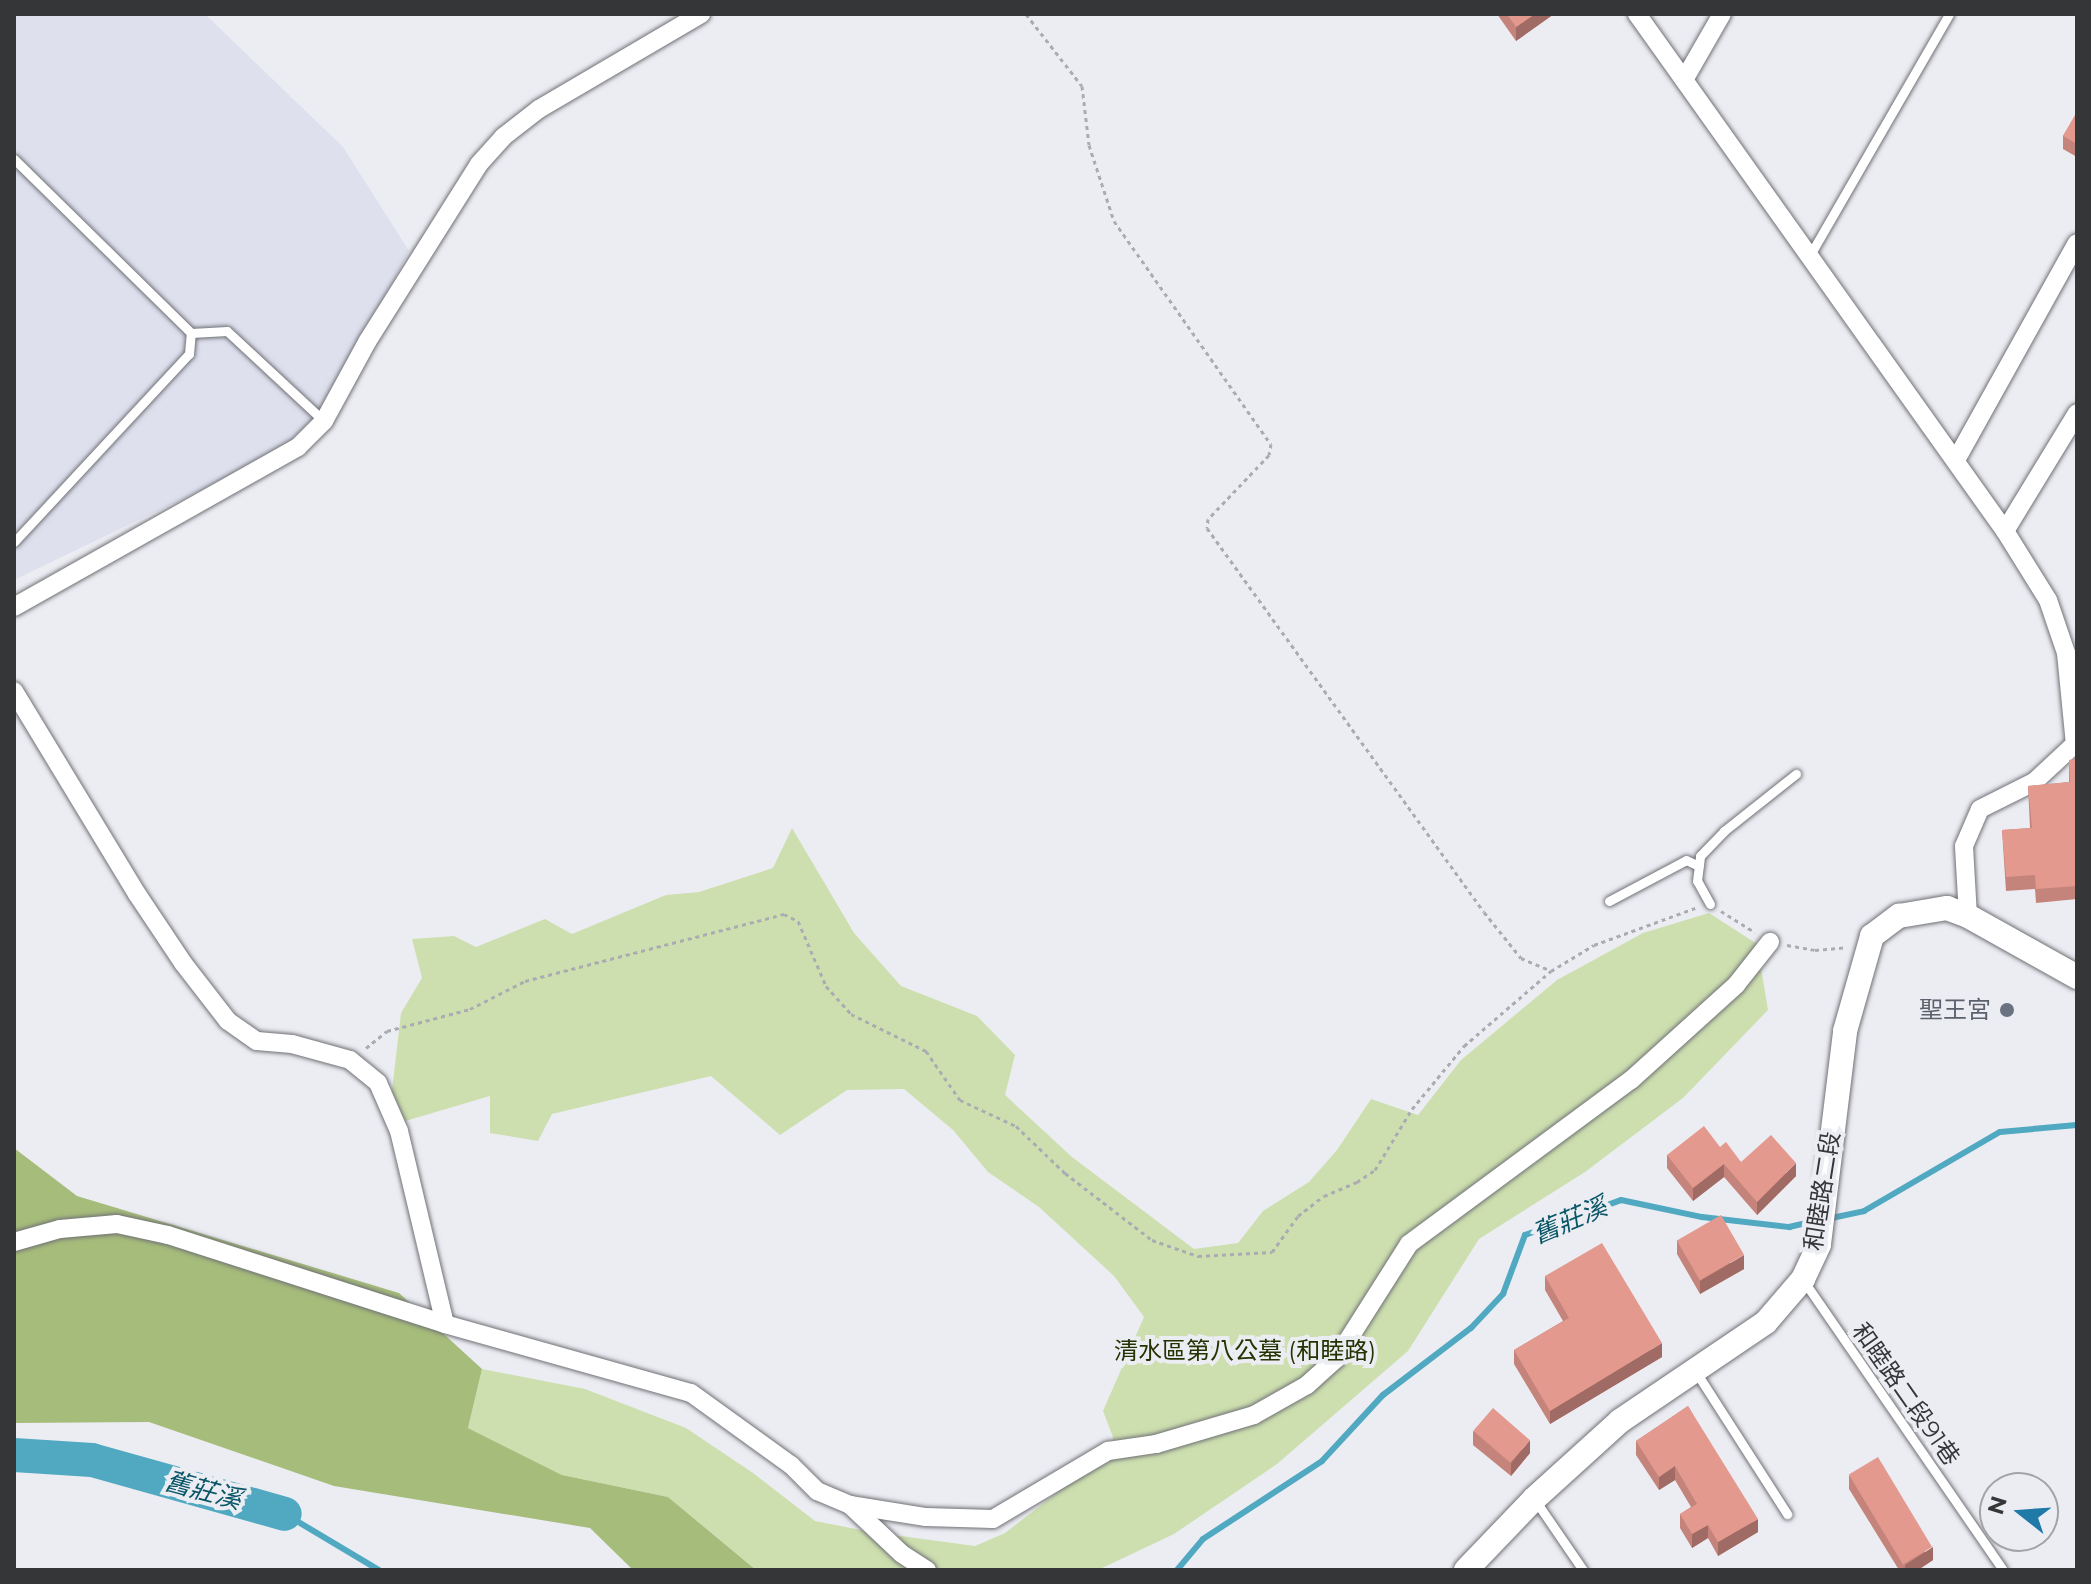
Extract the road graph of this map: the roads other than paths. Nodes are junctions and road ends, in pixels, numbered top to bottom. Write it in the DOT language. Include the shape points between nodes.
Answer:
graph roads {
  1 [pos="701,14"];
  2 [pos="1637,14"];
  3 [pos="1722,14"];
  4 [pos="1949,14"];
  5 [pos="1684,80"];
  6 [pos="14,159"];
  7 [pos="2077,243"];
  8 [pos="1810,255"];
  9 [pos="191,333"];
  10 [pos="2077,413"];
  11 [pos="324,421"];
  12 [pos="1956,460"];
  13 [pos="2005,531"];
  14 [pos="14,542"];
  15 [pos="14,607"];
  16 [pos="14,691"];
  17 [pos="2076,744"];
  18 [pos="1796,774"];
  19 [pos="1699,866"];
  20 [pos="1609,901"];
  21 [pos="1710,904"];
  22 [pos="1968,916"];
  23 [pos="1770,942"];
  24 [pos="2077,977"];
  25 [pos="14,1242"];
  26 [pos="1803,1279"];
  27 [pos="445,1324"];
  28 [pos="1693,1369"];
  29 [pos="1534,1499"];
  30 [pos="850,1505"];
  31 [pos="1787,1514"];
  32 [pos="927,1570"];
  33 [pos="1466,1570"];
  34 [pos="1583,1570"];
  35 [pos="2003,1570"];
  1 -- 11 [label="street" via="539,109 503,137 479,164"];
  2 -- 5 [label="street"];
  3 -- 5 [label="street"];
  4 -- 8 [label="lane"];
  5 -- 8 [label="street"];
  6 -- 9 [label="lane"];
  7 -- 12 [label="street"];
  8 -- 12 [label="street"];
  9 -- 11 [label="lane" via="227,331"];
  9 -- 14 [label="lane" via="189,354"];
  10 -- 13 [label="street"];
  11 -- 15 [label="street" via="298,447"];
  12 -- 13 [label="street"];
  13 -- 17 [label="street" via="2048,600 2066,653"];
  16 -- 27 [label="street" via="137,894 228,1021 257,1041 292,1044 350,1060 378,1083 399,1131"];
  17 -- 22 [label="street" via="2034,782 1980,809 1964,846"];
  18 -- 19 [label="lane" via="1724,831 1700,856"];
  19 -- 20 [label="lane" via="1686,860"];
  19 -- 21 [label="lane" via="1697,881"];
  22 -- 24 [label="street"];
  22 -- 26 [label="street, 和睦路二段" via="1947,908 1899,916 1872,936 1845,1031 1819,1244"];
  23 -- 30 [label="street" via="1736,985 1631,1080 1409,1244 1336,1359 1307,1385 1254,1415 1156,1444 1108,1451 993,1519 926,1517"];
  25 -- 27 [label="street" via="60,1229 117,1224 168,1235"];
  26 -- 28 [label="street, 和睦路二段" via="1766,1322"];
  26 -- 35 [label="lane, 和睦路二段91巷"];
  27 -- 30 [label="street" via="691,1393 791,1465 817,1491"];
  28 -- 29 [label="street, 和睦路二段" via="1620,1421"];
  28 -- 31 [label="lane"];
  29 -- 33 [label="street, 和睦路二段"];
  29 -- 34 [label="lane"];
  30 -- 32 [label="street"];
}
